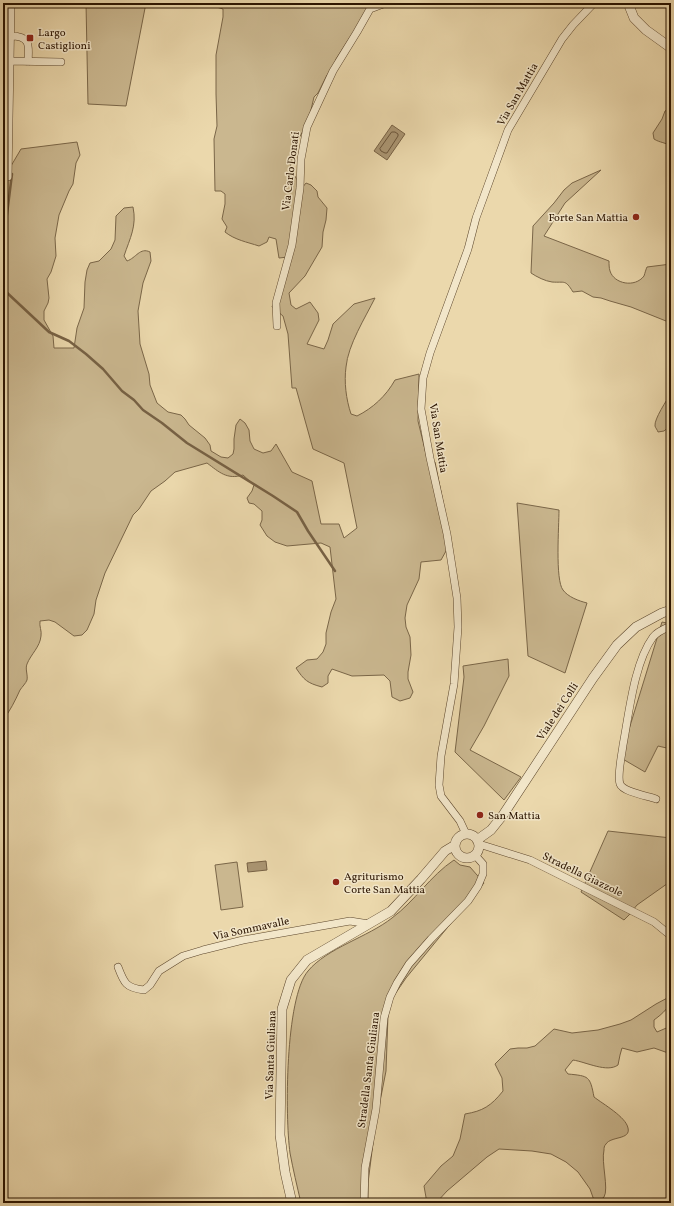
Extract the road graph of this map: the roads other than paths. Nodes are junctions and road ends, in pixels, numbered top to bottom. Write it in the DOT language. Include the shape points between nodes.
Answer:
graph roads {
  1 [pos="11,3"];
  2 [pos="386,3"];
  3 [pos="594,3"];
  4 [pos="628,3"];
  5 [pos="371,6"];
  6 [pos="11,36"];
  7 [pos="671,48"];
  8 [pos="10,61"];
  9 [pos="28,62"];
  10 [pos="61,62"];
  11 [pos="8,176"];
  12 [pos="277,326"];
  13 [pos="671,610"];
  14 [pos="671,626"];
  15 [pos="656,798"];
  16 [pos="466,834"];
  17 [pos="478,842"];
  18 [pos="455,845"];
  19 [pos="475,855"];
  20 [pos="369,924"];
  21 [pos="671,936"];
  22 [pos="118,967"];
  23 [pos="292,1203"];
  24 [pos="364,1203"];
  1 -- 6 [label="street"];
  2 -- 5 [label="street, Via Carlo Donati"];
  3 -- 16 [label="street, Via San Mattia" via="562,39 508,130 423,378 421,409 447,534 457,598 458,627 454,684 441,756 439,785 442,796"];
  4 -- 7 [label="street" via="634,18"];
  5 -- 12 [label="street, Via Carlo Donati" via="333,71 307,127 292,245 276,303"];
  6 -- 8 [label="street"];
  6 -- 9 [label="street" via="22,37 29,45"];
  8 -- 9 [label="street"];
  8 -- 11 [label="street"];
  9 -- 10 [label="street"];
  13 -- 17 [label="street, Viale dei Colli" via="636,627 617,645 503,815"];
  14 -- 15 [label="street" via="653,636 645,652 632,696 620,762 620,785 630,792"];
  16 -- 17 [label="street" via="474,836"];
  16 -- 18 [label="street" via="459,838"];
  17 -- 19 [label="street" via="478,852"];
  17 -- 21 [label="street, Stradella Giazzole" via="530,860 654,922"];
  18 -- 19 [label="street" via="461,856 470,858"];
  18 -- 20 [label="street, Via Santa Giuliana" via="445,851 391,911"];
  19 -- 24 [label="street, Stradella Santa Giuliana" via="483,864 483,874 478,886 468,901 409,964 390,997 384,1018 376,1109 364,1168"];
  20 -- 22 [label="street, Via Sommavalle" via="350,921 243,940 203,950 183,956 163,968 144,990 127,985"];
  20 -- 23 [label="street, Via Santa Giuliana" via="307,960 291,980 282,1009 280,1135"];
}
